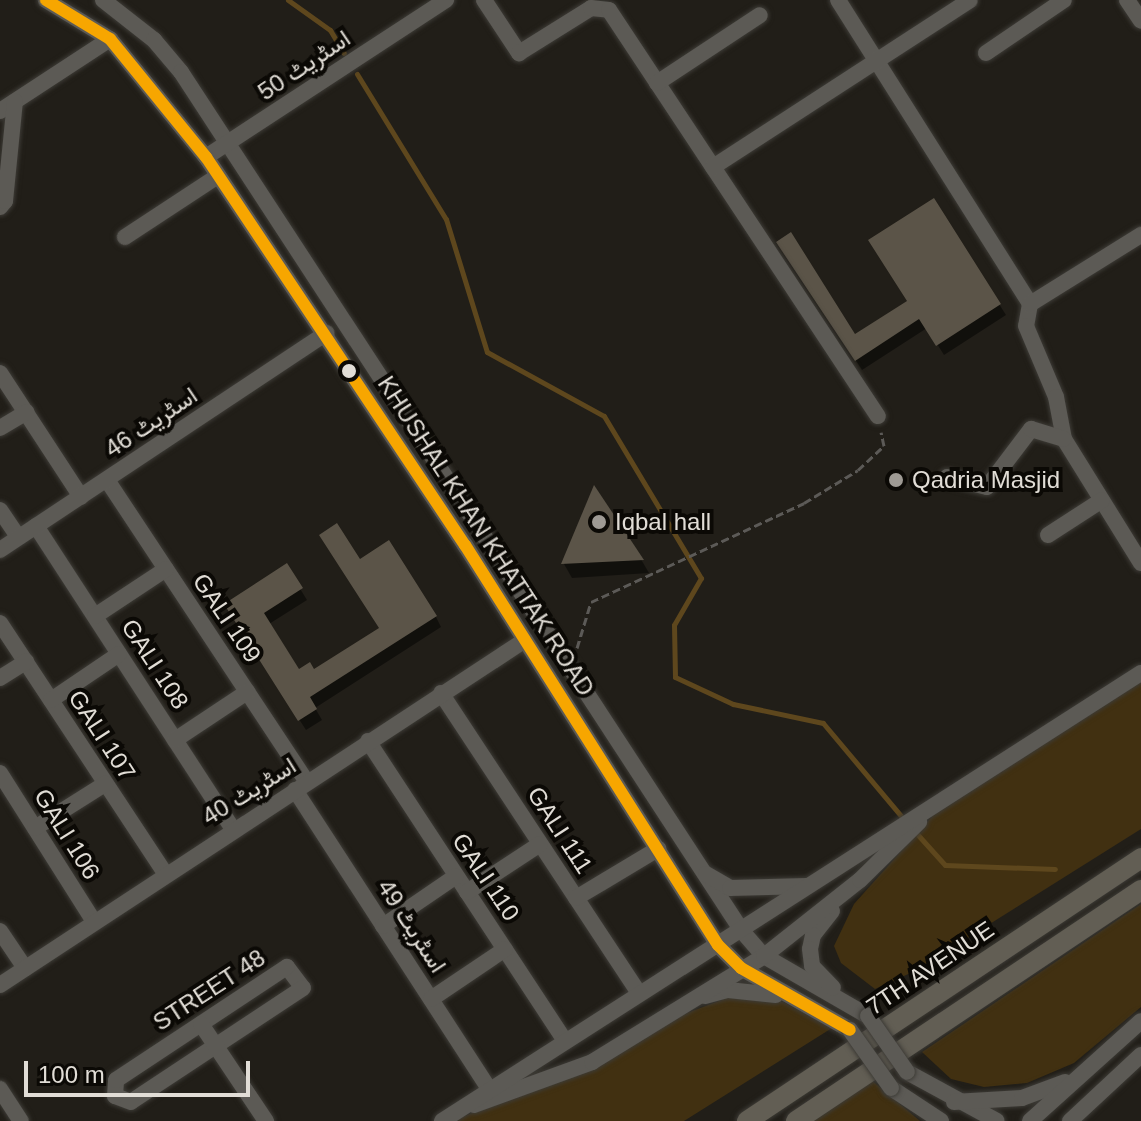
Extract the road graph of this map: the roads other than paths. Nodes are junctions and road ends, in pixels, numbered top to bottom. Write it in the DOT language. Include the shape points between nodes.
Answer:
graph roads {
  1 [pos="46,0"];
  2 [pos="103,0"];
  3 [pos="446,0"];
  4 [pos="484,0"];
  5 [pos="838,0"];
  6 [pos="970,0"];
  7 [pos="1064,0"];
  8 [pos="1127,0"];
  9 [pos="760,15"];
  10 [pos="1141,21"];
  11 [pos="110,39"];
  12 [pos="986,53"];
  13 [pos="877,61"];
  14 [pos="657,83"];
  15 [pos="15,101"];
  16 [pos="0,111"];
  17 [pos="229,144"];
  18 [pos="206,157"];
  19 [pos="713,167"];
  20 [pos="218,176"];
  21 [pos="1,206"];
  22 [pos="1141,235"];
  23 [pos="125,237"];
  24 [pos="1030,304"];
  25 [pos="327,333"];
  26 [pos="0,373"];
  27 [pos="27,412"];
  28 [pos="878,416"];
  29 [pos="0,428"];
  30 [pos="1064,439"];
  31 [pos="947,477"];
  32 [pos="107,480"];
  33 [pos="81,497"];
  34 [pos="1102,500"];
  35 [pos="0,510"];
  36 [pos="36,526"];
  37 [pos="482,533"];
  38 [pos="1048,535"];
  39 [pos="18,537"];
  40 [pos="465,545"];
  41 [pos="0,550"];
  42 [pos="1141,563"];
  43 [pos="166,569"];
  44 [pos="95,616"];
  45 [pos="0,623"];
  46 [pos="525,640"];
  47 [pos="119,654"];
  48 [pos="26,662"];
  49 [pos="1141,673"];
  50 [pos="0,678"];
  51 [pos="247,692"];
  52 [pos="441,693"];
  53 [pos="51,700"];
  54 [pos="175,740"];
  55 [pos="368,741"];
  56 [pos="0,773"];
  57 [pos="105,784"];
  58 [pos="301,786"];
  59 [pos="6,796"];
  60 [pos="943,798"];
  61 [pos="35,828"];
  62 [pos="233,829"];
  63 [pos="540,844"];
  64 [pos="658,849"];
  65 [pos="1141,858"];
  66 [pos="165,873"];
  67 [pos="704,874"];
  68 [pos="456,876"];
  69 [pos="860,880"];
  70 [pos="809,886"];
  71 [pos="1141,890"];
  72 [pos="467,892"];
  73 [pos="576,898"];
  74 [pos="93,920"];
  75 [pos="383,926"];
  76 [pos="0,931"];
  77 [pos="742,931"];
  78 [pos="718,945"];
  79 [pos="505,949"];
  80 [pos="764,956"];
  81 [pos="25,968"];
  82 [pos="741,968"];
  83 [pos="0,985"];
  84 [pos="639,993"];
  85 [pos="431,999"];
  86 [pos="686,1001"];
  87 [pos="853,1006"];
  88 [pos="823,1011"];
  89 [pos="1141,1021"];
  90 [pos="201,1024"];
  91 [pos="564,1039"];
  92 [pos="216,1047"];
  93 [pos="1141,1055"];
  94 [pos="1084,1072"];
  95 [pos="0,1089"];
  96 [pos="489,1089"];
  97 [pos="954,1102"];
  98 [pos="461,1109"];
  99 [pos="928,1117"];
  100 [pos="21,1121"];
  101 [pos="266,1121"];
  102 [pos="442,1121"];
  103 [pos="747,1121"];
  104 [pos="796,1121"];
  105 [pos="941,1121"];
  106 [pos="997,1121"];
  107 [pos="1030,1121"];
  108 [pos="1070,1121"];
  1 -- 11 [label="street, KHUSHAL KHAN KHATTAK ROAD"];
  2 -- 17 [label="street, KHUSHAL KHAN KHATTAK ROAD" via="154,40"];
  3 -- 17 [label="street, اسٹریٹ 50"];
  4 -- 14 [label="street" via="519,53 591,8 609,10"];
  5 -- 13 [label="street"];
  6 -- 13 [label="street"];
  7 -- 12 [label="street"];
  8 -- 10 [label="street"];
  9 -- 14 [label="street"];
  11 -- 15 [label="street"];
  11 -- 18 [label="street, KHUSHAL KHAN KHATTAK ROAD"];
  13 -- 19 [label="street"];
  13 -- 24 [label="street"];
  14 -- 19 [label="street"];
  15 -- 16 [label="street"];
  15 -- 21 [label="street"];
  17 -- 18 [label="street, اسٹریٹ 50"];
  17 -- 37 [label="street, KHUSHAL KHAN KHATTAK ROAD"];
  18 -- 20 [label="street, KHUSHAL KHAN KHATTAK ROAD"];
  19 -- 28 [label="street"];
  20 -- 23 [label="street"];
  20 -- 25 [label="street, KHUSHAL KHAN KHATTAK ROAD"];
  22 -- 24 [label="street"];
  24 -- 30 [label="street" via="1026,326 1056,397"];
  25 -- 32 [label="street, اسٹریٹ 46"];
  25 -- 40 [label="street, KHUSHAL KHAN KHATTAK ROAD"];
  26 -- 27 [label="street"];
  27 -- 29 [label="street"];
  27 -- 33 [label="street"];
  30 -- 31 [label="street" via="1031,429 987,487"];
  30 -- 34 [label="street"];
  32 -- 33 [label="street, اسٹریٹ 46"];
  32 -- 43 [label="street, GALI 109"];
  33 -- 36 [label="street, اسٹریٹ 46"];
  34 -- 38 [label="street"];
  34 -- 42 [label="street"];
  35 -- 39 [label="street"];
  36 -- 39 [label="street, اسٹریٹ 46"];
  36 -- 44 [label="street, GALI 108"];
  37 -- 40 [label="street"];
  37 -- 67 [label="street, KHUSHAL KHAN KHATTAK ROAD"];
  39 -- 41 [label="street, اسٹریٹ 46"];
  40 -- 46 [label="street, KHUSHAL KHAN KHATTAK ROAD"];
  43 -- 44 [label="street"];
  43 -- 51 [label="street, GALI 109"];
  44 -- 47 [label="street, GALI 108"];
  45 -- 48 [label="street, GALI 107"];
  46 -- 52 [label="street, اسٹریٹ 40"];
  46 -- 64 [label="street, KHUSHAL KHAN KHATTAK ROAD"];
  47 -- 53 [label="street"];
  47 -- 54 [label="street, GALI 108"];
  48 -- 50 [label="street"];
  48 -- 53 [label="street, GALI 107"];
  49 -- 60 [label="street"];
  51 -- 54 [label="street"];
  51 -- 58 [label="street, GALI 109"];
  52 -- 55 [label="street, اسٹریٹ 40"];
  52 -- 63 [label="street, GALI 111"];
  53 -- 57 [label="street, GALI 107"];
  54 -- 62 [label="street, GALI 108"];
  55 -- 58 [label="street, اسٹریٹ 40"];
  55 -- 68 [label="street, GALI 110"];
  56 -- 59 [label="street, GALI 106"];
  57 -- 61 [label="street"];
  57 -- 66 [label="street, GALI 107"];
  58 -- 62 [label="street, اسٹریٹ 40"];
  58 -- 75 [label="street, اسٹریٹ 49"];
  59 -- 61 [label="street, GALI 106"];
  60 -- 69 [label="street"];
  60 -- 70 [label="street"];
  61 -- 74 [label="street, GALI 106"];
  62 -- 66 [label="street, اسٹریٹ 40"];
  63 -- 72 [label="street"];
  63 -- 73 [label="street, GALI 111"];
  64 -- 73 [label="street"];
  64 -- 78 [label="street, KHUSHAL KHAN KHATTAK ROAD"];
  65 -- 103 [label="main road, 7TH AVENUE"];
  66 -- 74 [label="street, اسٹریٹ 40"];
  67 -- 70 [label="street" via="730,888"];
  67 -- 77 [label="street, KHUSHAL KHAN KHATTAK ROAD"];
  68 -- 72 [label="street, GALI 110"];
  68 -- 75 [label="street"];
  69 -- 80 [label="street"];
  69 -- 87 [label="street" via="822,922 810,949 812,966"];
  70 -- 77 [label="street"];
  71 -- 104 [label="main road"];
  72 -- 79 [label="street, GALI 110"];
  73 -- 84 [label="street, GALI 111"];
  74 -- 81 [label="street, اسٹریٹ 40"];
  75 -- 85 [label="street, اسٹریٹ 49"];
  76 -- 81 [label="street"];
  77 -- 78 [label="street"];
  77 -- 80 [label="street, KHUSHAL KHAN KHATTAK ROAD"];
  78 -- 82 [label="street, KHUSHAL KHAN KHATTAK ROAD"];
  78 -- 84 [label="street"];
  79 -- 85 [label="street"];
  79 -- 91 [label="street, GALI 110"];
  80 -- 82 [label="street"];
  80 -- 87 [label="street, KHUSHAL KHAN KHATTAK ROAD"];
  81 -- 83 [label="street, اسٹریٹ 40"];
  82 -- 86 [label="street"];
  82 -- 88 [label="street, KHUSHAL KHAN KHATTAK ROAD"];
  84 -- 91 [label="street"];
  85 -- 96 [label="street, اسٹریٹ 49"];
  86 -- 88 [label="street" via="728,990 756,990"];
  86 -- 98 [label="street" via="592,1062"];
  87 -- 97 [label="street, KHUSHAL KHAN KHATTAK ROAD, bridge" via="868,1016 907,1072"];
  88 -- 99 [label="street, KHUSHAL KHAN KHATTAK ROAD, bridge" via="850,1030 891,1088"];
  89 -- 94 [label="street"];
  90 -- 92 [label="street"];
  90 -- 92 [label="street, STREET 48" via="116,1080 115,1096 131,1102"];
  90 -- 92 [label="street, STREET 48" via="291,967 305,986"];
  91 -- 96 [label="street"];
  92 -- 101 [label="street"];
  93 -- 108 [label="street"];
  94 -- 97 [label="street" via="1022,1098"];
  94 -- 107 [label="street"];
  95 -- 100 [label="street"];
  96 -- 98 [label="street"];
  97 -- 106 [label="street"];
  98 -- 102 [label="street"];
  99 -- 105 [label="street, KHUSHAL KHAN KHATTAK ROAD"];
}
